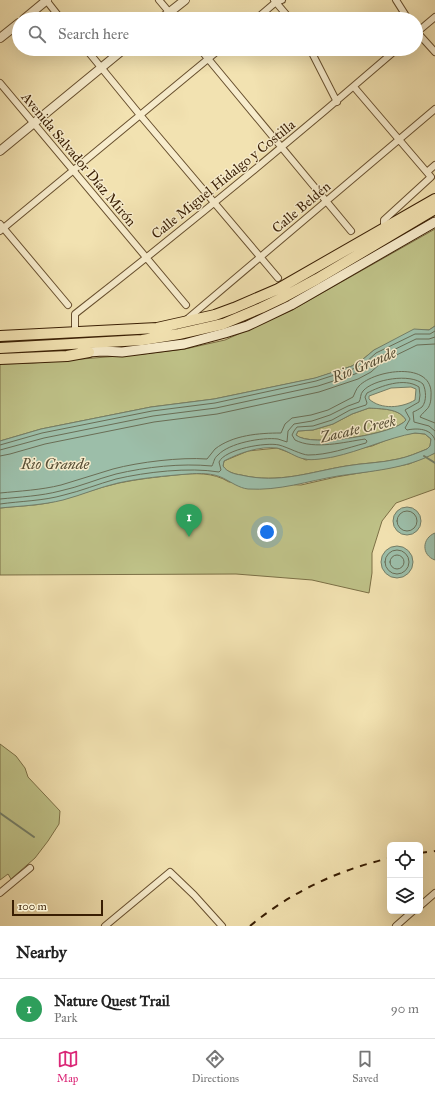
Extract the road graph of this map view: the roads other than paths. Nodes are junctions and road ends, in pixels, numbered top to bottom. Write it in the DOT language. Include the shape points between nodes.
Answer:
graph roads {
  1 [pos="46,0"];
  2 [pos="159,0"];
  3 [pos="184,0"];
  4 [pos="396,0"];
  5 [pos="277,1"];
  6 [pos="32,12"];
  7 [pos="55,12"];
  8 [pos="169,12"];
  9 [pos="175,12"];
  10 [pos="264,12"];
  11 [pos="285,12"];
  12 [pos="404,12"];
  13 [pos="435,17"];
  14 [pos="423,26"];
  15 [pos="12,29"];
  16 [pos="0,38"];
  17 [pos="423,39"];
  18 [pos="435,52"];
  19 [pos="92,56"];
  20 [pos="115,56"];
  21 [pos="206,56"];
  22 [pos="212,56"];
  23 [pos="313,56"];
  24 [pos="390,56"];
  25 [pos="208,59"];
  26 [pos="102,67"];
  27 [pos="0,83"];
  28 [pos="354,87"];
  29 [pos="336,102"];
  30 [pos="435,110"];
  31 [pos="140,115"];
  32 [pos="34,123"];
  33 [pos="399,140"];
  34 [pos="281,147"];
  35 [pos="0,151"];
  36 [pos="435,165"];
  37 [pos="73,171"];
  38 [pos="429,175"];
  39 [pos="435,199"];
  40 [pos="213,202"];
  41 [pos="326,202"];
  42 [pos="435,209"];
  43 [pos="435,222"];
  44 [pos="1,228"];
  45 [pos="384,229"];
  46 [pos="351,231"];
  47 [pos="259,257"];
  48 [pos="146,259"];
  49 [pos="278,278"];
  50 [pos="68,305"];
  51 [pos="186,305"];
  52 [pos="183,323"];
  53 [pos="75,332"];
  54 [pos="0,336"];
  55 [pos="75,344"];
  56 [pos="0,348"];
  57 [pos="89,352"];
  58 [pos="0,359"];
  59 [pos="30,868"];
  60 [pos="0,893"];
  61 [pos="435,893"];
  62 [pos="423,903"];
  63 [pos="410,914"];
  64 [pos="105,926"];
  65 [pos="222,926"];
  66 [pos="396,926"];
  1 -- 6 [label="street"];
  1 -- 7 [label="street"];
  2 -- 8 [label="street"];
  3 -- 9 [label="street"];
  4 -- 12 [label="street"];
  5 -- 10 [label="street"];
  5 -- 11 [label="street"];
  13 -- 14 [label="street"];
  15 -- 16 [label="street"];
  17 -- 18 [label="street"];
  19 -- 26 [label="street"];
  20 -- 26 [label="street"];
  21 -- 25 [label="street"];
  22 -- 25 [label="street"];
  23 -- 29 [label="street"];
  24 -- 28 [label="street, Calle Miguel Hidalgo y Costilla"];
  25 -- 31 [label="street"];
  25 -- 34 [label="street"];
  26 -- 31 [label="street"];
  26 -- 32 [label="street"];
  27 -- 32 [label="street, Avenida Salvador Díaz Mirón"];
  28 -- 29 [label="street, Calle Miguel Hidalgo y Costilla"];
  28 -- 33 [label="street"];
  29 -- 34 [label="street, Calle Miguel Hidalgo y Costilla"];
  30 -- 33 [label="street, Calle Beldén"];
  31 -- 37 [label="street"];
  31 -- 40 [label="street"];
  32 -- 35 [label="street"];
  32 -- 37 [label="street, Avenida Salvador Díaz Mirón"];
  33 -- 38 [label="street"];
  33 -- 41 [label="street, Calle Beldén"];
  34 -- 40 [label="street, Calle Miguel Hidalgo y Costilla"];
  34 -- 41 [label="street"];
  36 -- 38 [label="street"];
  37 -- 44 [label="street"];
  37 -- 48 [label="street, Avenida Salvador Díaz Mirón"];
  38 -- 45 [label="street" via="384,220"];
  39 -- 45 [label="highway"];
  40 -- 47 [label="street"];
  40 -- 48 [label="street, Calle Miguel Hidalgo y Costilla"];
  41 -- 46 [label="street"];
  41 -- 47 [label="street, Calle Beldén"];
  42 -- 55 [label="highway" via="310,283 223,324 159,337"];
  43 -- 57 [label="main road" via="291,305 247,326 184,344 122,352"];
  44 -- 50 [label="street"];
  45 -- 52 [label="highway" via="265,295 221,313"];
  47 -- 49 [label="street"];
  47 -- 52 [label="street, Calle Beldén"];
  48 -- 51 [label="street, Avenida Salvador Díaz Mirón"];
  48 -- 53 [label="street, Calle Miguel Hidalgo y Costilla" via="76,314"];
  52 -- 53 [label="highway" via="157,328"];
  53 -- 54 [label="highway"];
  53 -- 55 [label="main road"];
  55 -- 56 [label="highway"];
  55 -- 57 [label="main road" via="78,349"];
  57 -- 58 [label="highway" via="67,356"];
  59 -- 60 [label="street"];
  61 -- 62 [label="street"];
  63 -- 66 [label="street"];
  64 -- 65 [label="street" via="170,872"];
}
